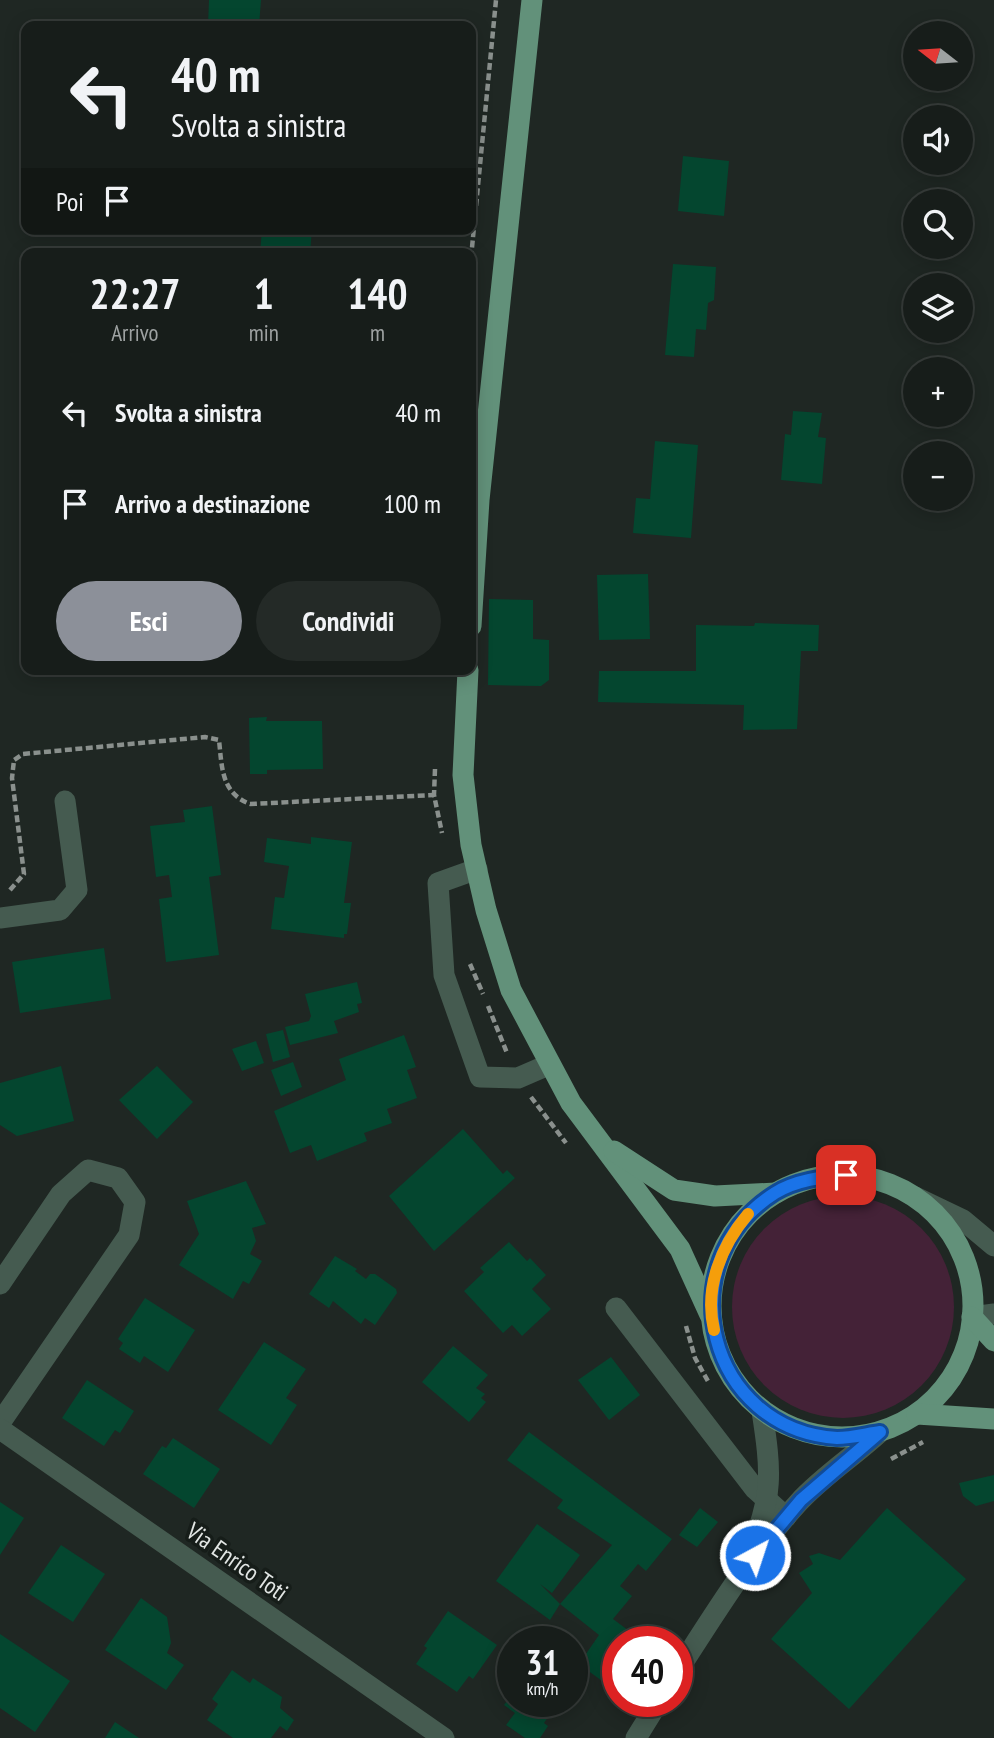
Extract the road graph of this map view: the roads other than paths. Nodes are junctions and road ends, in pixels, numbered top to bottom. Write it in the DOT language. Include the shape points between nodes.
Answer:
graph roads {
  1 [pos="532,0"];
  2 [pos="476,547"];
  3 [pos="468,675"];
  4 [pos="65,801"];
  5 [pos="477,869"];
  6 [pos="0,918"];
  7 [pos="548,1065"];
  8 [pos="595,1138"];
  9 [pos="776,1192"];
  10 [pos="915,1197"];
  11 [pos="994,1246"];
  12 [pos="0,1284"];
  13 [pos="616,1308"];
  14 [pos="994,1314"];
  15 [pos="711,1317"];
  16 [pos="972,1317"];
  17 [pos="994,1341"];
  18 [pos="762,1411"];
  19 [pos="917,1414"];
  20 [pos="994,1419"];
  21 [pos="0,1423"];
  22 [pos="0,1429"];
  23 [pos="880,1432"];
  24 [pos="767,1503"];
  25 [pos="786,1517"];
  26 [pos="739,1574"];
  27 [pos="693,1647"];
  28 [pos="649,1717"];
  29 [pos="444,1738"];
  30 [pos="636,1738"];
  1 -- 2 [label="main road"];
  3 -- 5 [label="main road" via="463,775"];
  4 -- 6 [label="street" via="77,890 60,910"];
  5 -- 7 [label="main road" via="511,990"];
  5 -- 7 [label="street" via="438,883 438,901 444,975 480,1077 518,1077"];
  7 -- 8 [label="main road"];
  8 -- 9 [label="main road" via="674,1190 715,1196"];
  8 -- 15 [label="main road" via="680,1249"];
  9 -- 10 [label="main road" via="810,1179 846,1175 882,1181"];
  9 -- 15 [label="main road" via="747,1215 725,1245 713,1280"];
  10 -- 11 [label="street" via="962,1220"];
  10 -- 16 [label="main road" via="941,1220 960,1249 971,1283"];
  12 -- 21 [label="street" via="61,1194 88,1170 118,1178 135,1202 130,1235"];
  13 -- 24 [label="street"];
  14 -- 16 [label="street"];
  15 -- 18 [label="main road" via="736,1385"];
  16 -- 17 [label="main road"];
  16 -- 19 [label="main road" via="964,1354 945,1387"];
  18 -- 23 [label="main road" via="799,1431 826,1436"];
  18 -- 24 [label="street" via="770,1463"];
  19 -- 20 [label="main road"];
  19 -- 23 [label="main road"];
  22 -- 29 [label="street, Via Enrico Toti"];
  23 -- 25 [label="street"];
  24 -- 25 [label="street"];
  24 -- 26 [label="street"];
  25 -- 26 [label="street"];
  26 -- 27 [label="street"];
  28 -- 30 [label="street"];
}
